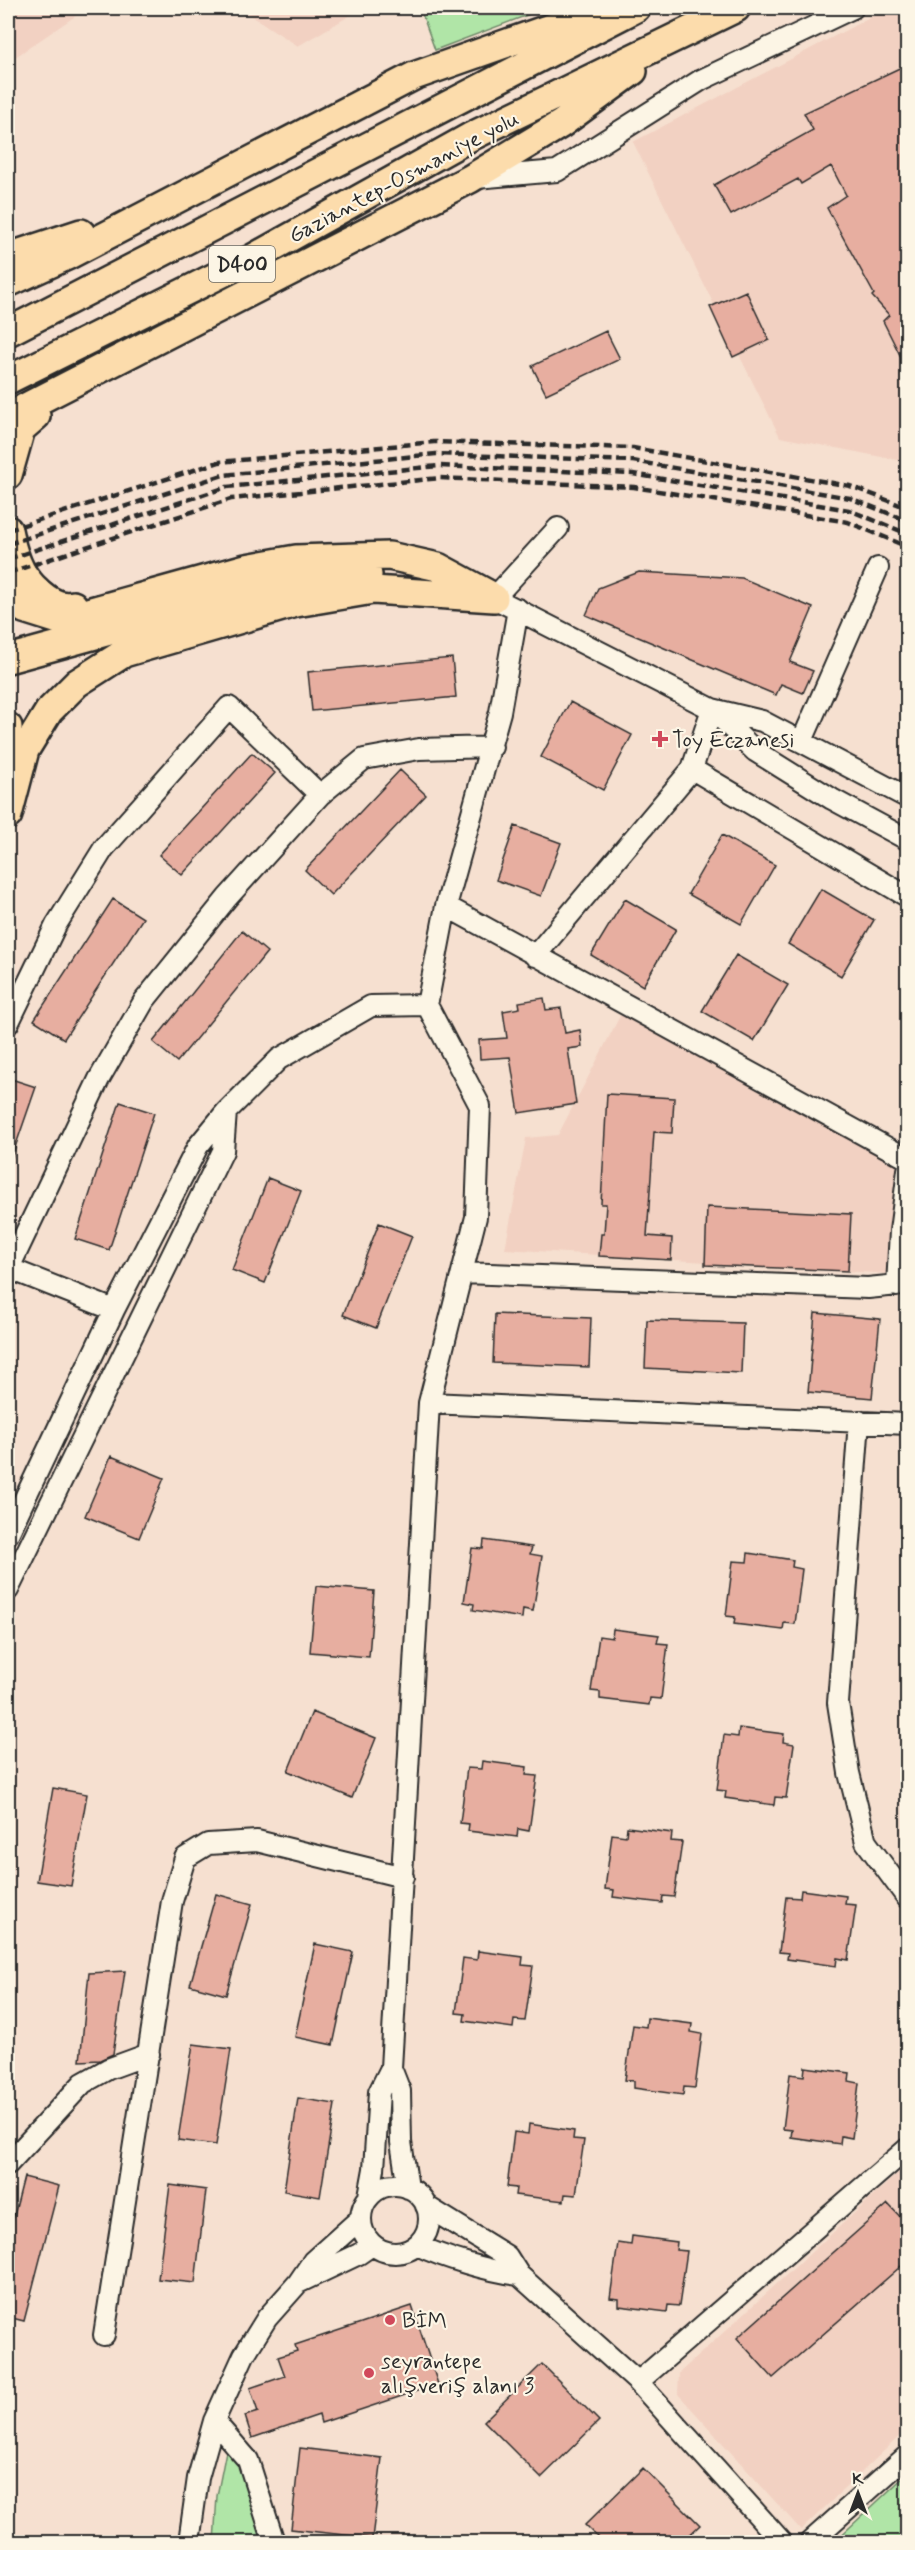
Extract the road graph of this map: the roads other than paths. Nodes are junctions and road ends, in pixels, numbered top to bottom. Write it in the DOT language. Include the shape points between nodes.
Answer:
graph roads {
  1 [pos="608,8"];
  2 [pos="636,8"];
  3 [pos="736,8"];
  4 [pos="853,8"];
  5 [pos="685,32"];
  6 [pos="470,179"];
  7 [pos="167,204"];
  8 [pos="8,258"];
  9 [pos="8,283"];
  10 [pos="8,332"];
  11 [pos="8,380"];
  12 [pos="72,383"];
  13 [pos="8,427"];
  14 [pos="8,475"];
  15 [pos="558,528"];
  16 [pos="8,530"];
  17 [pos="878,568"];
  18 [pos="180,587"];
  19 [pos="8,594"];
  20 [pos="494,598"];
  21 [pos="518,609"];
  22 [pos="8,659"];
  23 [pos="712,709"];
  24 [pos="8,727"];
  25 [pos="8,733"];
  26 [pos="802,741"];
  27 [pos="492,747"];
  28 [pos="693,769"];
  29 [pos="320,795"];
  30 [pos="908,798"];
  31 [pos="8,815"];
  32 [pos="908,840"];
  33 [pos="908,897"];
  34 [pos="446,906"];
  35 [pos="535,956"];
  36 [pos="428,1005"];
  37 [pos="8,1024"];
  38 [pos="226,1112"];
  39 [pos="908,1159"];
  40 [pos="908,1170"];
  41 [pos="8,1268"];
  42 [pos="462,1273"];
  43 [pos="902,1285"];
  44 [pos="114,1310"];
  45 [pos="429,1403"];
  46 [pos="859,1421"];
  47 [pos="908,1424"];
  48 [pos="8,1534"];
  49 [pos="8,1590"];
  50 [pos="403,1877"];
  51 [pos="908,1899"];
  52 [pos="149,2054"];
  53 [pos="392,2068"];
  54 [pos="908,2148"];
  55 [pos="8,2164"];
  56 [pos="408,2188"];
  57 [pos="369,2196"];
  58 [pos="426,2206"];
  59 [pos="361,2218"];
  60 [pos="372,2245"];
  61 [pos="417,2245"];
  62 [pos="519,2275"];
  63 [pos="298,2283"];
  64 [pos="105,2335"];
  65 [pos="638,2382"];
  66 [pos="214,2421"];
  67 [pos="908,2455"];
  68 [pos="189,2542"];
  69 [pos="274,2542"];
  70 [pos="782,2542"];
  71 [pos="810,2542"];
  1 -- 7 [label="highway" via="414,76"];
  2 -- 10 [label="highway, Gaziantep-Osmaniye yolu / D400"];
  3 -- 5 [label="highway, Gaziantep-Osmaniye yolu / D400"];
  4 -- 6 [label="street" via="701,80 557,171"];
  5 -- 6 [label="highway" via="561,124"];
  5 -- 11 [label="highway, Gaziantep-Osmaniye yolu / D400" via="470,137 253,258"];
  6 -- 12 [label="highway"];
  7 -- 8 [label="highway"];
  7 -- 9 [label="highway"];
  12 -- 13 [label="highway" via="24,408"];
  12 -- 14 [label="highway" via="21,429"];
  15 -- 20 [label="street"];
  16 -- 18 [label="highway" via="17,564 43,598 66,607 105,597"];
  17 -- 26 [label="street"];
  18 -- 19 [label="highway" via="59,620 24,609"];
  18 -- 20 [label="highway" via="296,559 389,556 438,567"];
  20 -- 21 [label="street"];
  20 -- 22 [label="highway" via="431,582 378,575 295,580"];
  20 -- 31 [label="highway" via="373,590 296,603 124,653 76,683 49,711 25,750"];
  21 -- 23 [label="street"];
  21 -- 27 [label="street"];
  23 -- 26 [label="street" via="762,721"];
  23 -- 28 [label="street"];
  23 -- 32 [label="street" via="755,751"];
  24 -- 25 [label="highway"];
  26 -- 30 [label="street"];
  27 -- 29 [label="street" via="419,749 364,759"];
  27 -- 34 [label="street"];
  28 -- 33 [label="street"];
  28 -- 35 [label="street"];
  29 -- 37 [label="street" via="229,707 104,848 56,925"];
  29 -- 41 [label="street" via="227,898 144,1001 99,1078"];
  34 -- 35 [label="street"];
  34 -- 36 [label="street"];
  35 -- 39 [label="street"];
  36 -- 38 [label="street" via="371,1006 279,1059"];
  36 -- 42 [label="street" via="480,1106 476,1217"];
  38 -- 44 [label="street" via="198,1146"];
  38 -- 49 [label="street" via="223,1151"];
  40 -- 43 [label="street" via="900,1231"];
  41 -- 44 [label="street"];
  42 -- 43 [label="street" via="868,1288"];
  42 -- 45 [label="street"];
  44 -- 48 [label="street"];
  45 -- 46 [label="street"];
  45 -- 50 [label="street"];
  46 -- 47 [label="street"];
  46 -- 51 [label="street" via="838,1703 849,1773 866,1842"];
  50 -- 52 [label="street" via="257,1841 208,1844 185,1858 172,1901"];
  50 -- 53 [label="street"];
  52 -- 55 [label="street" via="82,2083"];
  52 -- 64 [label="street"];
  53 -- 56 [label="street" via="400,2091 401,2142"];
  53 -- 57 [label="street" via="379,2092"];
  54 -- 65 [label="street"];
  56 -- 57 [label="street" via="388,2186"];
  56 -- 58 [label="street"];
  57 -- 59 [label="street"];
  58 -- 61 [label="street" via="428,2227"];
  58 -- 62 [label="street" via="507,2256"];
  59 -- 60 [label="street"];
  59 -- 63 [label="street" via="312,2261"];
  60 -- 61 [label="street" via="394,2253"];
  60 -- 63 [label="street"];
  61 -- 62 [label="street" via="497,2272"];
  62 -- 65 [label="street"];
  63 -- 66 [label="street" via="267,2318 243,2355"];
  65 -- 70 [label="street"];
  66 -- 68 [label="street" via="198,2478"];
  66 -- 69 [label="street" via="248,2460"];
  67 -- 71 [label="street"];
}
